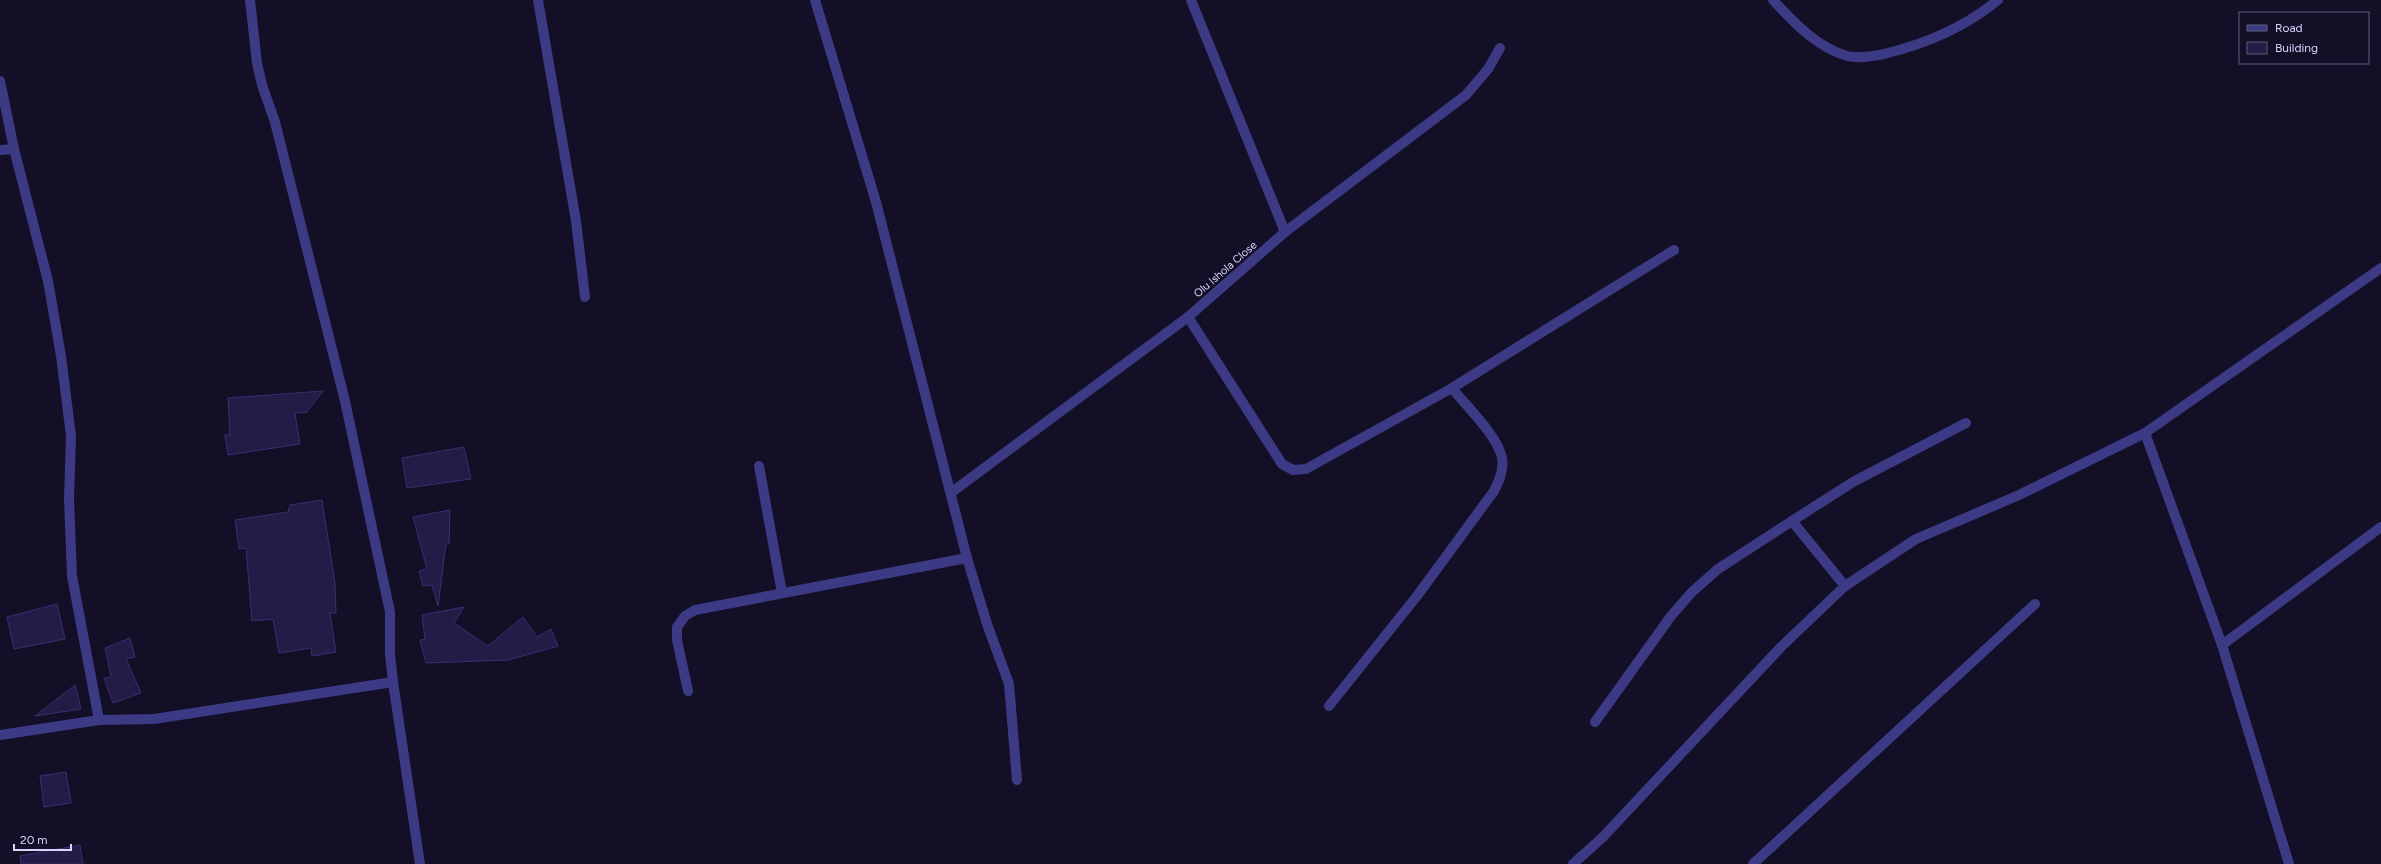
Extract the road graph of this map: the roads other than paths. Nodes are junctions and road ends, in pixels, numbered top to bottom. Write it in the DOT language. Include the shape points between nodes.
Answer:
graph roads {
  1 [pos="250,0"];
  2 [pos="538,0"];
  3 [pos="815,0"];
  4 [pos="1191,0"];
  5 [pos="1773,0"];
  6 [pos="1998,0"];
  7 [pos="1500,48"];
  8 [pos="0,81"];
  9 [pos="14,149"];
  10 [pos="0,150"];
  11 [pos="1285,232"];
  12 [pos="1674,250"];
  13 [pos="2381,268"];
  14 [pos="585,297"];
  15 [pos="1188,317"];
  16 [pos="1452,388"];
  17 [pos="1966,424"];
  18 [pos="2145,432"];
  19 [pos="759,466"];
  20 [pos="952,492"];
  21 [pos="1792,521"];
  22 [pos="2381,527"];
  23 [pos="967,558"];
  24 [pos="1845,586"];
  25 [pos="782,593"];
  26 [pos="2035,604"];
  27 [pos="2222,645"];
  28 [pos="393,682"];
  29 [pos="688,691"];
  30 [pos="1329,706"];
  31 [pos="99,720"];
  32 [pos="1595,722"];
  33 [pos="0,735"];
  34 [pos="1017,780"];
  35 [pos="420,864"];
  36 [pos="1573,864"];
  37 [pos="1752,864"];
  38 [pos="2290,864"];
  1 -- 28 [label="street" via="262,85 275,122 345,401 388,604"];
  2 -- 14 [label="street" via="576,221"];
  3 -- 20 [label="street" via="876,202"];
  4 -- 11 [label="street"];
  5 -- 6 [label="street" via="1811,36 1831,50 1849,57 1873,56 1935,38 1979,16"];
  7 -- 11 [label="street, Olu Ishola Close" via="1488,69 1466,95"];
  8 -- 9 [label="street"];
  9 -- 10 [label="street"];
  9 -- 31 [label="street" via="48,281 61,356 71,436 69,499 72,576"];
  11 -- 15 [label="street, Olu Ishola Close"];
  12 -- 16 [label="street"];
  13 -- 18 [label="street"];
  15 -- 16 [label="street" via="1282,464 1293,470 1306,469"];
  15 -- 20 [label="street, Olu Ishola Close"];
  16 -- 30 [label="street" via="1497,444 1502,459 1501,476 1494,491 1417,596"];
  17 -- 21 [label="street" via="1854,482"];
  18 -- 24 [label="street" via="2019,495 1916,539"];
  18 -- 27 [label="street"];
  19 -- 25 [label="street"];
  20 -- 23 [label="street"];
  21 -- 24 [label="street"];
  21 -- 32 [label="street" via="1718,569 1692,592 1671,616"];
  22 -- 27 [label="street"];
  23 -- 25 [label="street"];
  23 -- 34 [label="street" via="1009,684"];
  24 -- 36 [label="street" via="1781,646 1602,838"];
  25 -- 29 [label="street" via="695,610 685,616 676,627"];
  26 -- 37 [label="street"];
  27 -- 38 [label="street"];
  28 -- 31 [label="street" via="154,719"];
  28 -- 35 [label="street"];
  31 -- 33 [label="street"];
}
